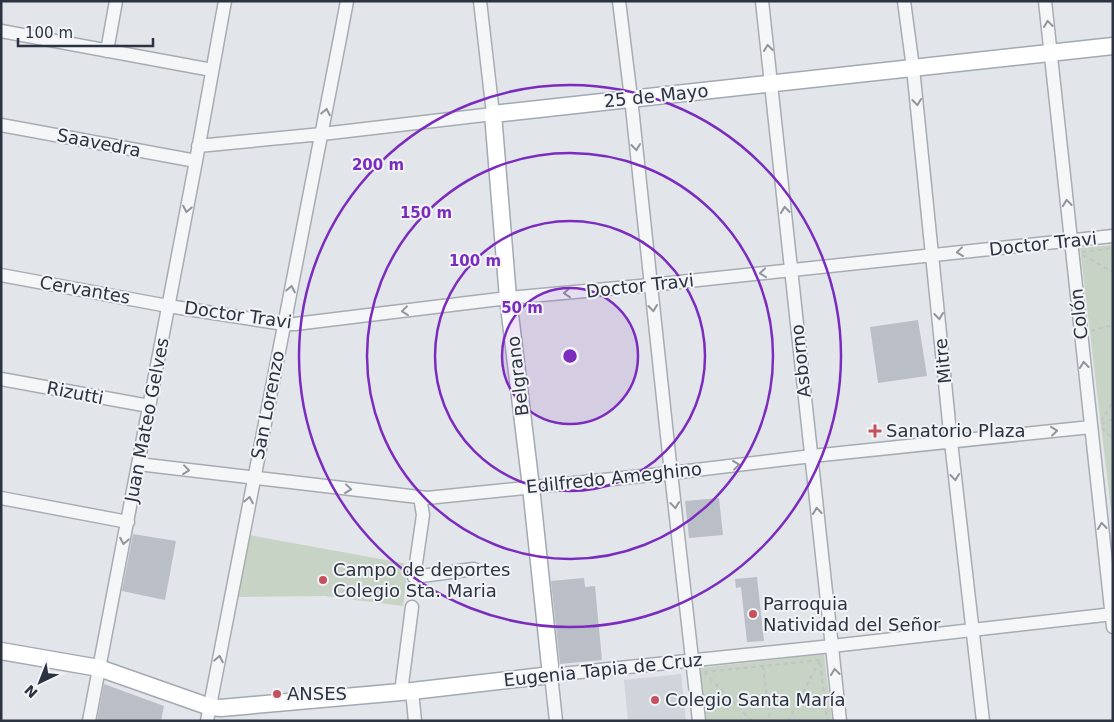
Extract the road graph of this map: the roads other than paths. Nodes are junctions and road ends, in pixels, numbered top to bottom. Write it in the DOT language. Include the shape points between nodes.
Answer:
graph roads {
  1 [pos="116,1"];
  2 [pos="225,1"];
  3 [pos="348,1"];
  4 [pos="480,1"];
  5 [pos="619,1"];
  6 [pos="762,1"];
  7 [pos="904,1"];
  8 [pos="1046,1"];
  9 [pos="1,31"];
  10 [pos="1113,46"];
  11 [pos="107,52"];
  12 [pos="1052,52"];
  13 [pos="913,68"];
  14 [pos="212,70"];
  15 [pos="772,83"];
  16 [pos="631,98"];
  17 [pos="493,114"];
  18 [pos="1,125"];
  19 [pos="322,134"];
  20 [pos="198,146"];
  21 [pos="196,161"];
  22 [pos="1113,236"];
  23 [pos="1071,241"];
  24 [pos="933,255"];
  25 [pos="791,270"];
  26 [pos="1,275"];
  27 [pos="651,285"];
  28 [pos="508,298"];
  29 [pos="168,306"];
  30 [pos="284,324"];
  31 [pos="1,379"];
  32 [pos="149,406"];
  33 [pos="1091,428"];
  34 [pos="951,442"];
  35 [pos="812,456"];
  36 [pos="138,464"];
  37 [pos="671,473"];
  38 [pos="253,478"];
  39 [pos="531,487"];
  40 [pos="420,497"];
  41 [pos="1,498"];
  42 [pos="128,522"];
  43 [pos="474,569"];
  44 [pos="412,606"];
  45 [pos="1112,618"];
  46 [pos="972,629"];
  47 [pos="832,646"];
  48 [pos="1,651"];
  49 [pos="692,660"];
  50 [pos="99,668"];
  51 [pos="551,675"];
  52 [pos="406,691"];
  53 [pos="209,714"];
  54 [pos="89,721"];
  55 [pos="415,721"];
  56 [pos="556,721"];
  57 [pos="699,721"];
  58 [pos="840,721"];
  59 [pos="983,721"];
  1 -- 11 [label="street"];
  2 -- 14 [label="street, Juan Mateo Gelves"];
  19 -- 3 [label="street, San Lorenzo, one-way"];
  4 -- 17 [label="street, Belgrano"];
  5 -- 16 [label="street"];
  15 -- 6 [label="street, Asborno, one-way"];
  7 -- 13 [label="street, Mitre"];
  12 -- 8 [label="street, Colón, one-way"];
  9 -- 11 [label="street"];
  10 -- 12 [label="main road, 25 de Mayo"];
  11 -- 14 [label="street"];
  12 -- 13 [label="main road, 25 de Mayo"];
  23 -- 12 [label="street, Colón, one-way"];
  13 -- 15 [label="main road, 25 de Mayo"];
  13 -- 24 [label="street, Mitre, one-way"];
  14 -- 20 [label="street, Juan Mateo Gelves"];
  15 -- 16 [label="main road, 25 de Mayo"];
  25 -- 15 [label="street, Asborno, one-way"];
  16 -- 17 [label="main road, 25 de Mayo"];
  16 -- 27 [label="street, one-way"];
  17 -- 19 [label="street, 25 de Mayo"];
  17 -- 28 [label="main road, Belgrano"];
  18 -- 21 [label="street, Saavedra"];
  19 -- 20 [label="street, 25 de Mayo"];
  30 -- 19 [label="street, San Lorenzo, one-way"];
  20 -- 21 [label="street, Juan Mateo Gelves"];
  21 -- 29 [label="street, Juan Mateo Gelves, one-way"];
  22 -- 23 [label="street, Doctor Travi"];
  23 -- 24 [label="street, Doctor Travi, one-way"];
  33 -- 23 [label="street, Colón, one-way"];
  24 -- 25 [label="street, Doctor Travi"];
  24 -- 34 [label="street, Mitre, one-way"];
  25 -- 27 [label="street, Doctor Travi, one-way"];
  25 -- 35 [label="street, Asborno"];
  26 -- 29 [label="street, Cervantes"];
  27 -- 28 [label="street, Doctor Travi, one-way"];
  27 -- 37 [label="street, one-way"];
  28 -- 30 [label="street, Doctor Travi, one-way"];
  28 -- 39 [label="main road, Belgrano"];
  29 -- 30 [label="street, Doctor Travi"];
  29 -- 32 [label="street, Juan Mateo Gelves"];
  30 -- 38 [label="street, San Lorenzo"];
  31 -- 32 [label="street, Rizutti"];
  32 -- 36 [label="street, Juan Mateo Gelves"];
  34 -- 33 [label="street, Edilfredo Ameghino, one-way"];
  45 -- 33 [label="street, Colón, one-way"];
  34 -- 35 [label="street, Edilfredo Ameghino"];
  34 -- 46 [label="street, Mitre, one-way"];
  37 -- 35 [label="street, Edilfredo Ameghino, one-way"];
  47 -- 35 [label="street, Asborno, one-way"];
  36 -- 38 [label="street, Edilfredo Ameghino, one-way"];
  36 -- 42 [label="street, Juan Mateo Gelves"];
  37 -- 39 [label="street, Edilfredo Ameghino"];
  37 -- 49 [label="street, one-way"];
  38 -- 40 [label="street, Edilfredo Ameghino, one-way"];
  53 -- 38 [label="street, San Lorenzo, one-way"];
  39 -- 40 [label="street, Edilfredo Ameghino"];
  39 -- 51 [label="main road, Belgrano"];
  40 -- 43 [label="street" via="423,516 414,577"];
  41 -- 42 [label="street"];
  42 -- 50 [label="street, Juan Mateo Gelves, one-way"];
  44 -- 52 [label="street"];
  45 -- 46 [label="street, Eugenia Tapia de Cruz"];
  46 -- 47 [label="street, Eugenia Tapia de Cruz"];
  46 -- 59 [label="street, Mitre"];
  47 -- 49 [label="street, Eugenia Tapia de Cruz"];
  58 -- 47 [label="street, Asborno, one-way"];
  48 -- 50 [label="main road, Eugenia Tapia de Cruz"];
  49 -- 51 [label="street, Eugenia Tapia de Cruz"];
  49 -- 57 [label="street"];
  50 -- 53 [label="main road, Eugenia Tapia de Cruz"];
  50 -- 54 [label="street, Juan Mateo Gelves"];
  51 -- 52 [label="main road, Eugenia Tapia de Cruz"];
  51 -- 56 [label="street, Belgrano"];
  52 -- 53 [label="main road, Eugenia Tapia de Cruz" via="221,708"];
  52 -- 55 [label="street"];
}
